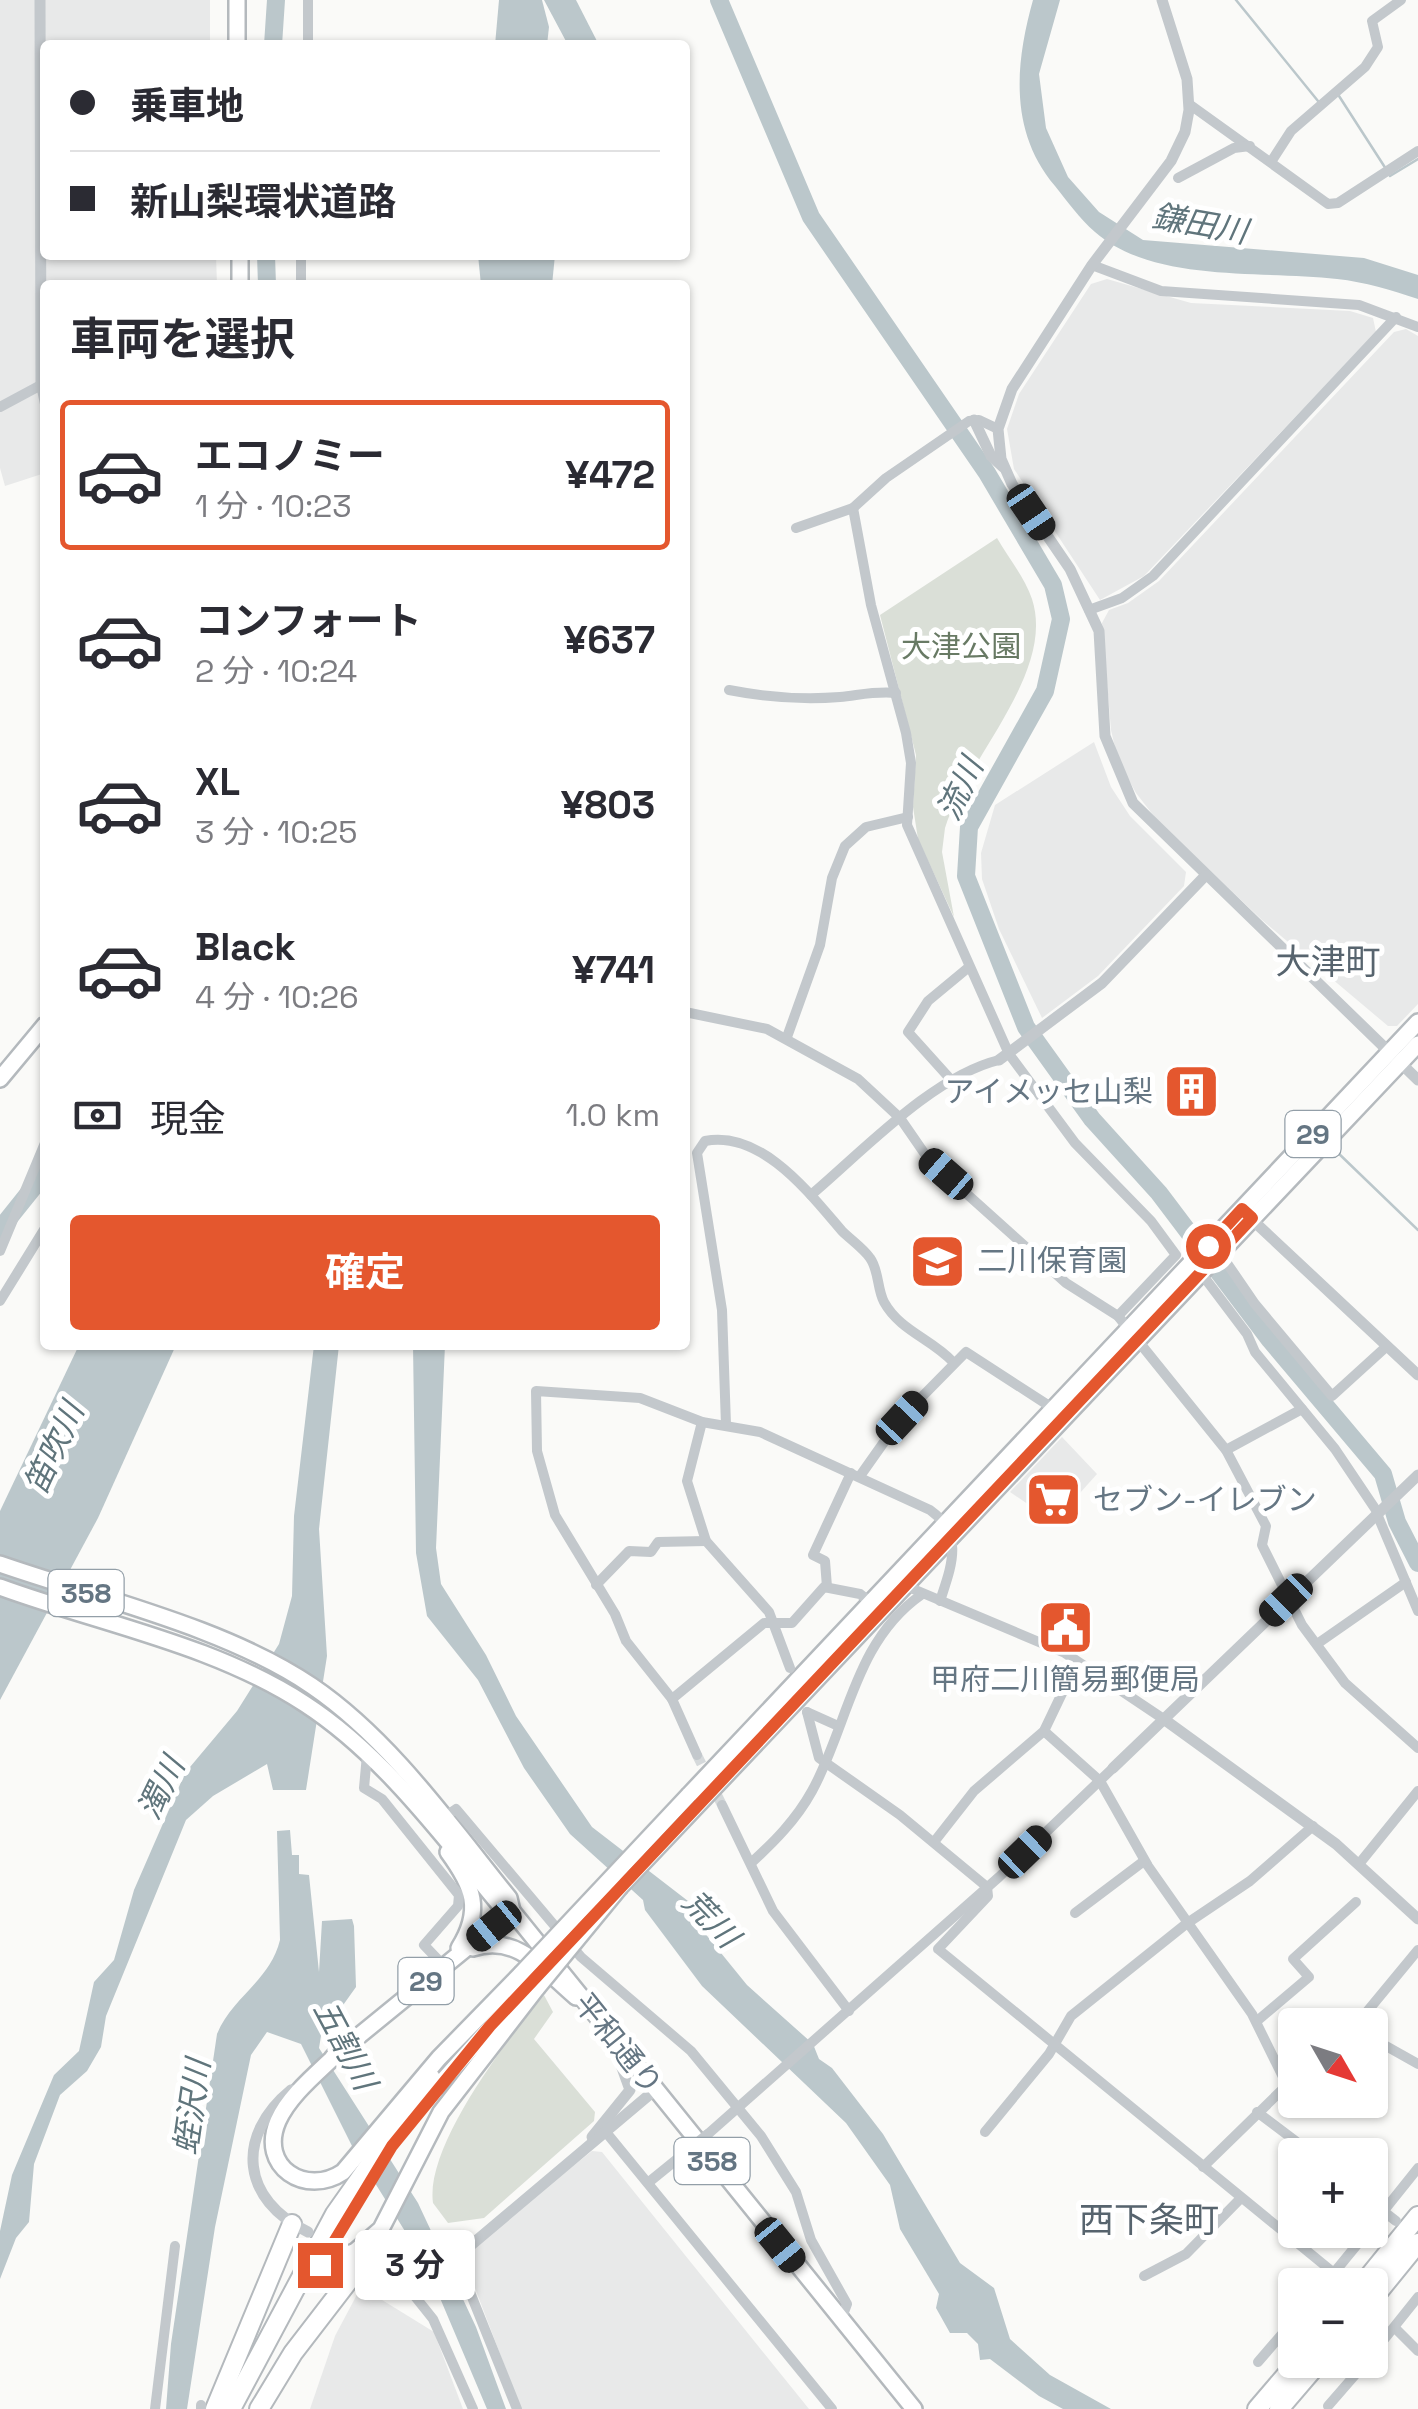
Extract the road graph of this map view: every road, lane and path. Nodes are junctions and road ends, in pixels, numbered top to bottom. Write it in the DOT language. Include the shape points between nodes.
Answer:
graph roads {
  1 [pos="40,0"];
  2 [pos="237,0"];
  3 [pos="308,0"];
  4 [pos="1162,0"];
  5 [pos="1401,0"];
  6 [pos="42,40"];
  7 [pos="237,40"];
  8 [pos="308,40"];
  9 [pos="1190,104"];
  10 [pos="1250,146"];
  11 [pos="40,150"];
  12 [pos="1418,151"];
  13 [pos="1270,162"];
  14 [pos="1178,178"];
  15 [pos="40,239"];
  16 [pos="1092,266"];
  17 [pos="1396,318"];
  18 [pos="1418,327"];
  19 [pos="40,385"];
  20 [pos="0,408"];
  21 [pos="968,423"];
  22 [pos="998,429"];
  23 [pos="1003,467"];
  24 [pos="853,508"];
  25 [pos="796,528"];
  26 [pos="1089,610"];
  27 [pos="729,690"];
  28 [pos="896,693"];
  29 [pos="908,817"];
  30 [pos="1205,876"];
  31 [pos="970,967"];
  32 [pos="690,1013"];
  33 [pos="1418,1022"];
  34 [pos="40,1031"];
  35 [pos="787,1037"];
  36 [pos="1418,1044"];
  37 [pos="1009,1053"];
  38 [pos="1395,1058"];
  39 [pos="0,1079"];
  40 [pos="1418,1080"];
  41 [pos="952,1082"];
  42 [pos="900,1118"];
  43 [pos="40,1155"];
  44 [pos="811,1196"];
  45 [pos="1246,1214"];
  46 [pos="40,1236"];
  47 [pos="0,1252"];
  48 [pos="1215,1252"];
  49 [pos="1198,1266"];
  50 [pos="0,1302"];
  51 [pos="1118,1316"];
  52 [pos="1134,1334"];
  53 [pos="1387,1346"];
  54 [pos="953,1362"];
  55 [pos="1418,1376"];
  56 [pos="1054,1409"];
  57 [pos="1302,1409"];
  58 [pos="702,1422"];
  59 [pos="726,1425"];
  60 [pos="1226,1450"];
  61 [pos="856,1475"];
  62 [pos="1418,1475"];
  63 [pos="1378,1513"];
  64 [pos="948,1530"];
  65 [pos="706,1542"];
  66 [pos="0,1564"];
  67 [pos="1406,1582"];
  68 [pos="596,1584"];
  69 [pos="906,1586"];
  70 [pos="0,1587"];
  71 [pos="827,1587"];
  72 [pos="921,1595"];
  73 [pos="1286,1600"];
  74 [pos="940,1601"];
  75 [pos="870,1602"];
  76 [pos="1418,1611"];
  77 [pos="774,1623"];
  78 [pos="1316,1644"];
  79 [pos="1077,1662"];
  80 [pos="790,1668"];
  81 [pos="672,1699"];
  82 [pos="1165,1720"];
  83 [pos="836,1725"];
  84 [pos="1044,1730"];
  85 [pos="1418,1748"];
  86 [pos="368,1755"];
  87 [pos="697,1755"];
  88 [pos="824,1762"];
  89 [pos="1113,1768"];
  90 [pos="1100,1781"];
  91 [pos="1418,1791"];
  92 [pos="407,1797"];
  93 [pos="693,1801"];
  94 [pos="722,1804"];
  95 [pos="443,1818"];
  96 [pos="1313,1826"];
  97 [pos="934,1842"];
  98 [pos="1144,1861"];
  99 [pos="751,1864"];
  100 [pos="1359,1864"];
  101 [pos="987,1887"];
  102 [pos="1356,1902"];
  103 [pos="512,1911"];
  104 [pos="1075,1913"];
  105 [pos="1418,1919"];
  106 [pos="1186,1924"];
  107 [pos="1415,1959"];
  108 [pos="444,1966"];
  109 [pos="529,1981"];
  110 [pos="1371,2008"];
  111 [pos="594,2013"];
  112 [pos="846,2013"];
  113 [pos="1257,2022"];
  114 [pos="608,2032"];
  115 [pos="1056,2043"];
  116 [pos="1388,2047"];
  117 [pos="1278,2062"];
  118 [pos="1418,2064"];
  119 [pos="308,2080"];
  120 [pos="435,2081"];
  121 [pos="292,2090"];
  122 [pos="655,2090"];
  123 [pos="1278,2096"];
  124 [pos="740,2105"];
  125 [pos="1258,2112"];
  126 [pos="605,2131"];
  127 [pos="985,2132"];
  128 [pos="386,2137"];
  129 [pos="1292,2138"];
  130 [pos="584,2148"];
  131 [pos="1203,2167"];
  132 [pos="1418,2168"];
  133 [pos="359,2175"];
  134 [pos="649,2182"];
  135 [pos="1241,2198"];
  136 [pos="1388,2206"];
  137 [pos="1388,2215"];
  138 [pos="1418,2216"];
  139 [pos="1396,2221"];
  140 [pos="300,2228"];
  141 [pos="1418,2243"];
  142 [pos="175,2246"];
  143 [pos="1354,2248"];
  144 [pos="347,2252"];
  145 [pos="453,2257"];
  146 [pos="1328,2268"];
  147 [pos="1338,2268"];
  148 [pos="1376,2268"];
  149 [pos="1144,2276"];
  150 [pos="1388,2280"];
  151 [pos="413,2294"];
  152 [pos="1418,2297"];
  153 [pos="841,2320"];
  154 [pos="1395,2328"];
  155 [pos="1388,2336"];
  156 [pos="1278,2339"];
  157 [pos="1418,2351"];
  158 [pos="1258,2362"];
  159 [pos="1286,2378"];
  160 [pos="1300,2378"];
  161 [pos="1352,2378"];
  162 [pos="1267,2406"];
  163 [pos="1328,2406"];
  164 [pos="205,2408"];
  165 [pos="155,2409"];
  166 [pos="231,2409"];
  167 [pos="244,2409"];
  168 [pos="258,2409"];
  169 [pos="473,2409"];
  170 [pos="517,2409"];
  171 [pos="832,2409"];
  172 [pos="914,2409"];
  1 -- 6 [label="street"];
  2 -- 7 [label="main road"];
  3 -- 8 [label="street"];
  4 -- 9 [label="street"];
  5 -- 13 [label="street" via="1372,21 1378,47 1366,67 1291,130"];
  9 -- 10 [label="street"];
  9 -- 16 [label="street" via="1176,153"];
  10 -- 13 [label="street"];
  10 -- 14 [label="street"];
  11 -- 15 [label="street"];
  12 -- 13 [label="street" via="1328,204"];
  16 -- 17 [label="street" via="1162,291 1359,305"];
  16 -- 22 [label="street" via="1012,389"];
  17 -- 18 [label="street"];
  17 -- 26 [label="street" via="1153,576"];
  19 -- 20 [label="street"];
  21 -- 22 [label="street"];
  21 -- 23 [label="street"];
  21 -- 24 [label="street"];
  22 -- 23 [label="street"];
  23 -- 26 [label="street"];
  24 -- 25 [label="street"];
  24 -- 28 [label="street"];
  26 -- 30 [label="street" via="1102,649 1106,736 1122,786 1145,819"];
  27 -- 28 [label="street" via="774,698"];
  28 -- 29 [label="street" via="910,762"];
  29 -- 31 [label="street"];
  29 -- 35 [label="street" via="866,827 845,846"];
  30 -- 37 [label="street" via="1102,983"];
  30 -- 38 [label="street"];
  31 -- 37 [label="street"];
  31 -- 41 [label="street" via="928,1001 908,1032"];
  32 -- 35 [label="street" via="740,1020"];
  33 -- 38 [label="main road, 29"];
  34 -- 39 [label="main road"];
  35 -- 42 [label="street" via="858,1079"];
  36 -- 38 [label="main road, 29"];
  37 -- 41 [label="street"];
  37 -- 51 [label="street" via="1075,1143 1176,1255"];
  38 -- 40 [label="street"];
  38 -- 45 [label="main road, 29"];
  41 -- 42 [label="street"];
  42 -- 44 [label="street"];
  42 -- 51 [label="street" via="929,1160 1066,1283"];
  43 -- 47 [label="street"];
  44 -- 54 [label="street" via="872,1260 884,1303"];
  44 -- 59 [label="street" via="746,1146 716,1139 699,1145 722,1316"];
  45 -- 48 [label="main road, 29"];
  45 -- 53 [label="street"];
  46 -- 50 [label="street"];
  48 -- 49 [label="main road, 29"];
  48 -- 53 [label="street" via="1332,1396"];
  49 -- 52 [label="main road, 29"];
  49 -- 57 [label="street" via="1254,1352"];
  51 -- 52 [label="street"];
  52 -- 56 [label="main road, 29"];
  52 -- 60 [label="street"];
  52 -- 64 [label="main road, 29"];
  53 -- 55 [label="street"];
  54 -- 56 [label="street" via="966,1352"];
  54 -- 61 [label="street"];
  56 -- 64 [label="main road, 29"];
  57 -- 60 [label="street"];
  57 -- 63 [label="street"];
  58 -- 59 [label="street"];
  58 -- 65 [label="street" via="687,1482"];
  58 -- 68 [label="street" via="640,1398 536,1391 542,1482"];
  59 -- 61 [label="street" via="760,1432"];
  60 -- 73 [label="street" via="1266,1526 1262,1545"];
  61 -- 64 [label="street" via="930,1510"];
  61 -- 71 [label="street" via="813,1555 825,1562"];
  62 -- 63 [label="street"];
  63 -- 67 [label="street"];
  63 -- 73 [label="street"];
  64 -- 69 [label="main road, 29"];
  64 -- 74 [label="street" via="955,1554"];
  64 -- 75 [label="main road, 29"];
  65 -- 68 [label="street" via="658,1542 650,1552 628,1551"];
  65 -- 77 [label="street"];
  66 -- 95 [label="main road, 平和通り / 358" via="278,1665 350,1715"];
  67 -- 76 [label="street"];
  67 -- 78 [label="street"];
  68 -- 81 [label="street" via="626,1641"];
  69 -- 72 [label="street"];
  69 -- 93 [label="main road, 29"];
  70 -- 86 [label="main road, 平和通り / 358" via="262,1678 312,1708"];
  71 -- 75 [label="street"];
  71 -- 77 [label="street" via="792,1623"];
  72 -- 74 [label="street"];
  72 -- 83 [label="street" via="863,1663"];
  73 -- 78 [label="street"];
  73 -- 82 [label="street"];
  74 -- 79 [label="street"];
  75 -- 93 [label="main road, 29"];
  77 -- 80 [label="street"];
  77 -- 81 [label="street" via="758,1628"];
  78 -- 85 [label="street" via="1357,1696"];
  79 -- 82 [label="street"];
  79 -- 84 [label="street"];
  81 -- 87 [label="street"];
  82 -- 89 [label="street"];
  82 -- 96 [label="street"];
  83 -- 88 [label="street"];
  83 -- 88 [label="street" via="807,1712"];
  84 -- 90 [label="street"];
  84 -- 97 [label="street" via="963,1803"];
  86 -- 92 [label="main road, 平和通り / 358"];
  86 -- 108 [label="street" via="364,1788 382,1798 458,1895 458,1906 424,1945"];
  88 -- 97 [label="street"];
  88 -- 99 [label="street" via="794,1820"];
  89 -- 90 [label="street"];
  90 -- 98 [label="street"];
  90 -- 101 [label="street"];
  91 -- 100 [label="street"];
  92 -- 103 [label="main road, 平和通り / 358"];
  92 -- 108 [label="main road" via="474,1895 471,1928"];
  93 -- 109 [label="main road, 29, bridge"];
  93 -- 109 [label="main road, 29, bridge"];
  94 -- 99 [label="street"];
  95 -- 103 [label="main road, 平和通り / 358" via="509,1898"];
  95 -- 124 [label="street" via="456,1810 581,1957 691,2051"];
  96 -- 100 [label="street"];
  96 -- 106 [label="street" via="1250,1881"];
  97 -- 101 [label="street"];
  98 -- 104 [label="street"];
  98 -- 106 [label="street"];
  99 -- 112 [label="street" via="772,1911"];
  100 -- 105 [label="street"];
  101 -- 112 [label="street"];
  101 -- 115 [label="street" via="988,1896 938,1949"];
  102 -- 113 [label="street" via="1293,1959 1309,1977"];
  103 -- 108 [label="main road, 29"];
  103 -- 111 [label="main road, 平和通り / 358"];
  106 -- 113 [label="street"];
  106 -- 115 [label="street" via="1071,2016"];
  107 -- 110 [label="street"];
  108 -- 111 [label="main road" via="474,1948 507,1944"];
  108 -- 119 [label="main road, 29"];
  109 -- 120 [label="main road, 29"];
  109 -- 128 [label="main road, 29" via="448,2047"];
  109 -- 144 [label="main road" via="450,2099 381,2229"];
  111 -- 114 [label="main road, 平和通り / 358"];
  112 -- 124 [label="street"];
  113 -- 117 [label="street"];
  114 -- 122 [label="main road, 平和通り / 358"];
  114 -- 130 [label="street" via="630,2090"];
  115 -- 127 [label="street"];
  115 -- 131 [label="street"];
  116 -- 118 [label="street"];
  119 -- 121 [label="main road, 29"];
  119 -- 133 [label="main road, 29" via="276,2124 276,2158 307,2183"];
  120 -- 128 [label="highway"];
  121 -- 140 [label="street" via="262,2120 252,2163 262,2192"];
  122 -- 126 [label="street"];
  122 -- 153 [label="main road, 平和通り / 358"];
  123 -- 125 [label="street"];
  124 -- 134 [label="street, bridge"];
  124 -- 153 [label="street" via="796,2192 812,2240 847,2304"];
  125 -- 129 [label="street"];
  125 -- 131 [label="street"];
  126 -- 130 [label="street"];
  126 -- 134 [label="street"];
  128 -- 133 [label="highway"];
  130 -- 145 [label="street"];
  131 -- 135 [label="street"];
  132 -- 136 [label="street"];
  133 -- 166 [label="highway"];
  133 -- 167 [label="highway"];
  134 -- 171 [label="street"];
  135 -- 146 [label="street"];
  135 -- 149 [label="street" via="1186,2254"];
  137 -- 139 [label="street"];
  138 -- 148 [label="highway"];
  140 -- 164 [label="highway"];
  141 -- 150 [label="highway"];
  142 -- 165 [label="street"];
  143 -- 147 [label="street"];
  144 -- 168 [label="highway" via="353,2275"];
  145 -- 151 [label="street"];
  145 -- 170 [label="street"];
  151 -- 169 [label="street" via="433,2319"];
  152 -- 154 [label="street"];
  153 -- 172 [label="main road, 平和通り / 358"];
  154 -- 155 [label="street"];
  154 -- 157 [label="street"];
  156 -- 158 [label="street"];
  159 -- 162 [label="highway"];
  160 -- 162 [label="highway"];
  161 -- 163 [label="street"];
}
